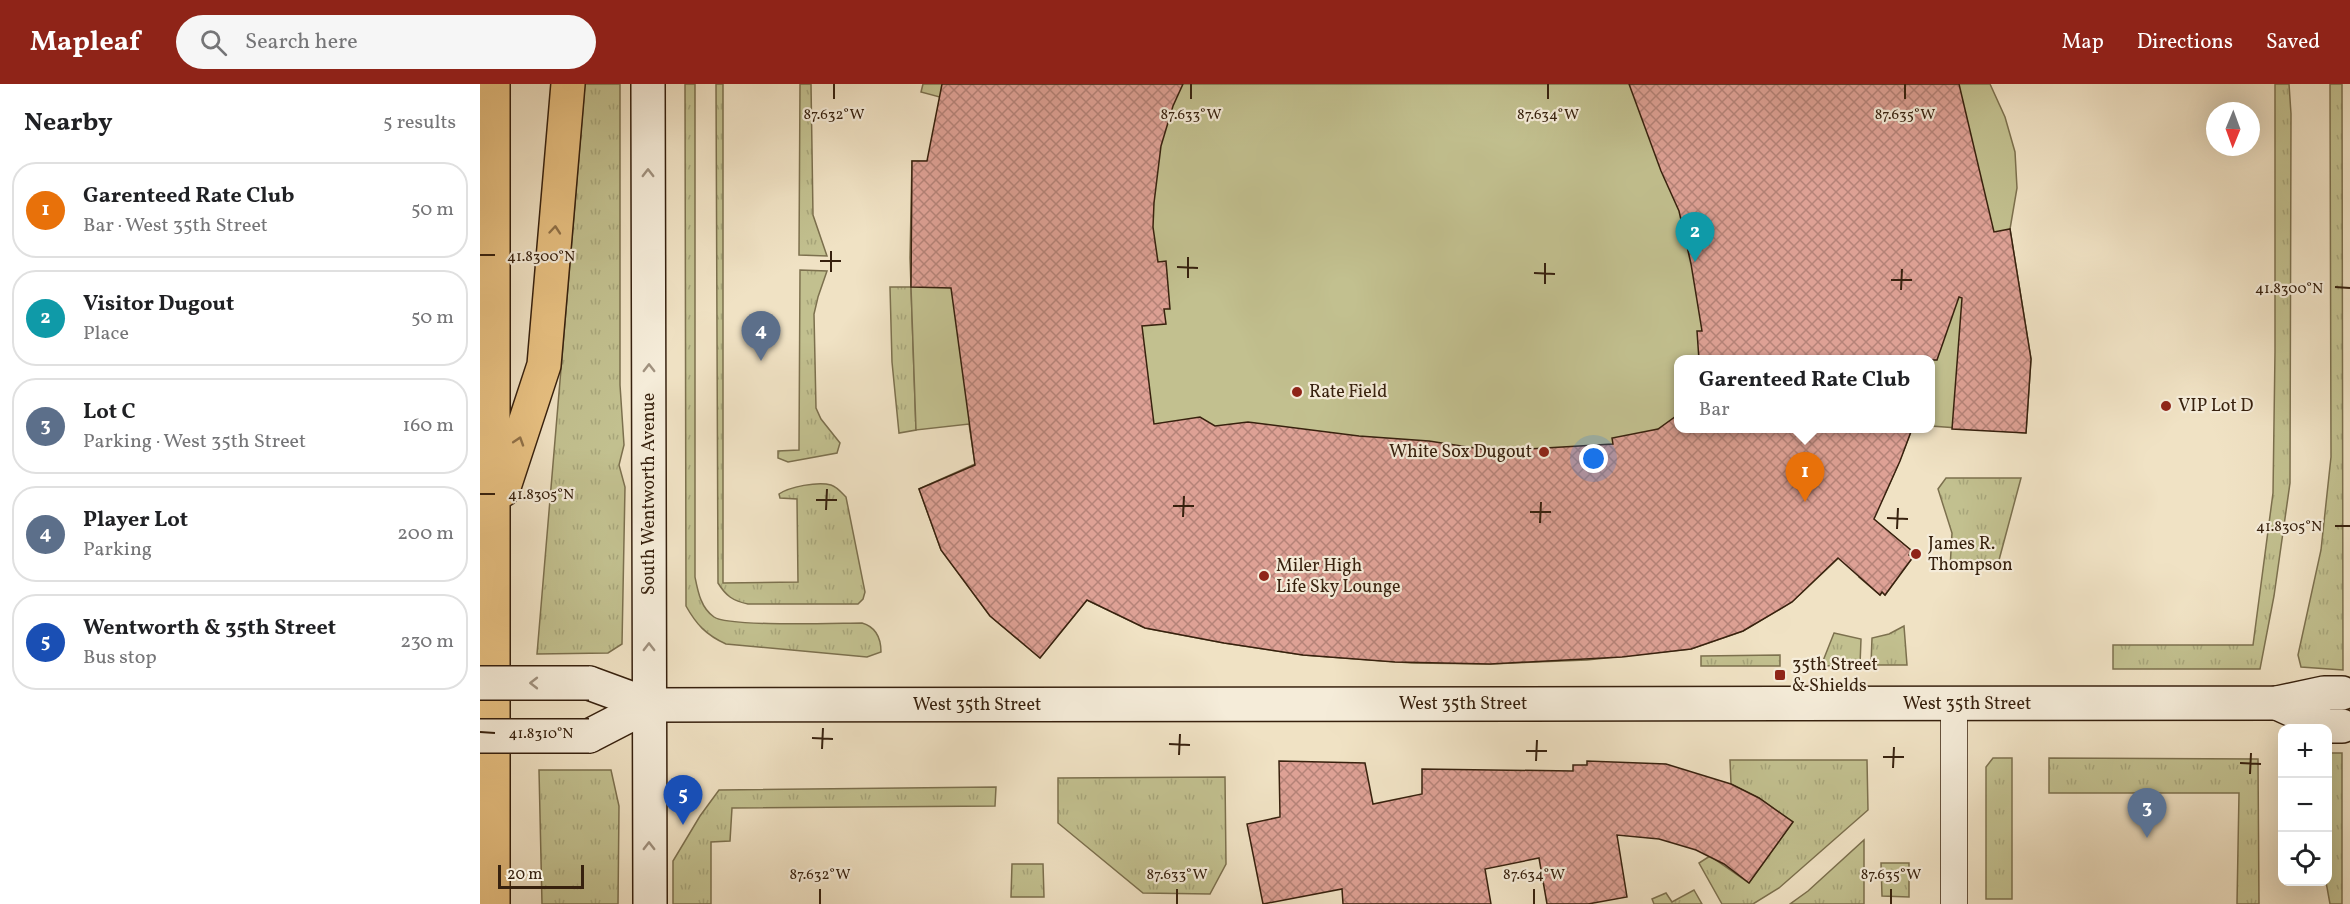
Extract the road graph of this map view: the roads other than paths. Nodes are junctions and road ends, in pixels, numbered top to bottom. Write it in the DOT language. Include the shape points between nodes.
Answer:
graph roads {
  1 [pos="493,84"];
  2 [pos="568,84"];
  3 [pos="648,84"];
  4 [pos="494,517"];
  5 [pos="480,683"];
  6 [pos="2342,693"];
  7 [pos="2277,703"];
  8 [pos="1954,704"];
  9 [pos="649,705"];
  10 [pos="2342,726"];
  11 [pos="480,736"];
  12 [pos="493,904"];
  13 [pos="650,904"];
  14 [pos="1954,904"];
  1 -- 4 [label="highway"];
  4 -- 2 [label="highway, one-way" via="544,365"];
  9 -- 3 [label="main road, South Wentworth Avenue, one-way"];
  4 -- 12 [label="highway"];
  9 -- 5 [label="main road, West 35th Street, one-way, bridge" via="589,683"];
  6 -- 7 [label="main road, West 35th Street"];
  7 -- 8 [label="main road, West 35th Street"];
  7 -- 10 [label="main road, West 35th Street" via="2327,726"];
  8 -- 9 [label="main road, West 35th Street"];
  8 -- 14 [label="street"];
  9 -- 11 [label="main road, West 35th Street, bridge" via="589,736"];
  13 -- 9 [label="main road, South Wentworth Avenue, one-way"];
}
